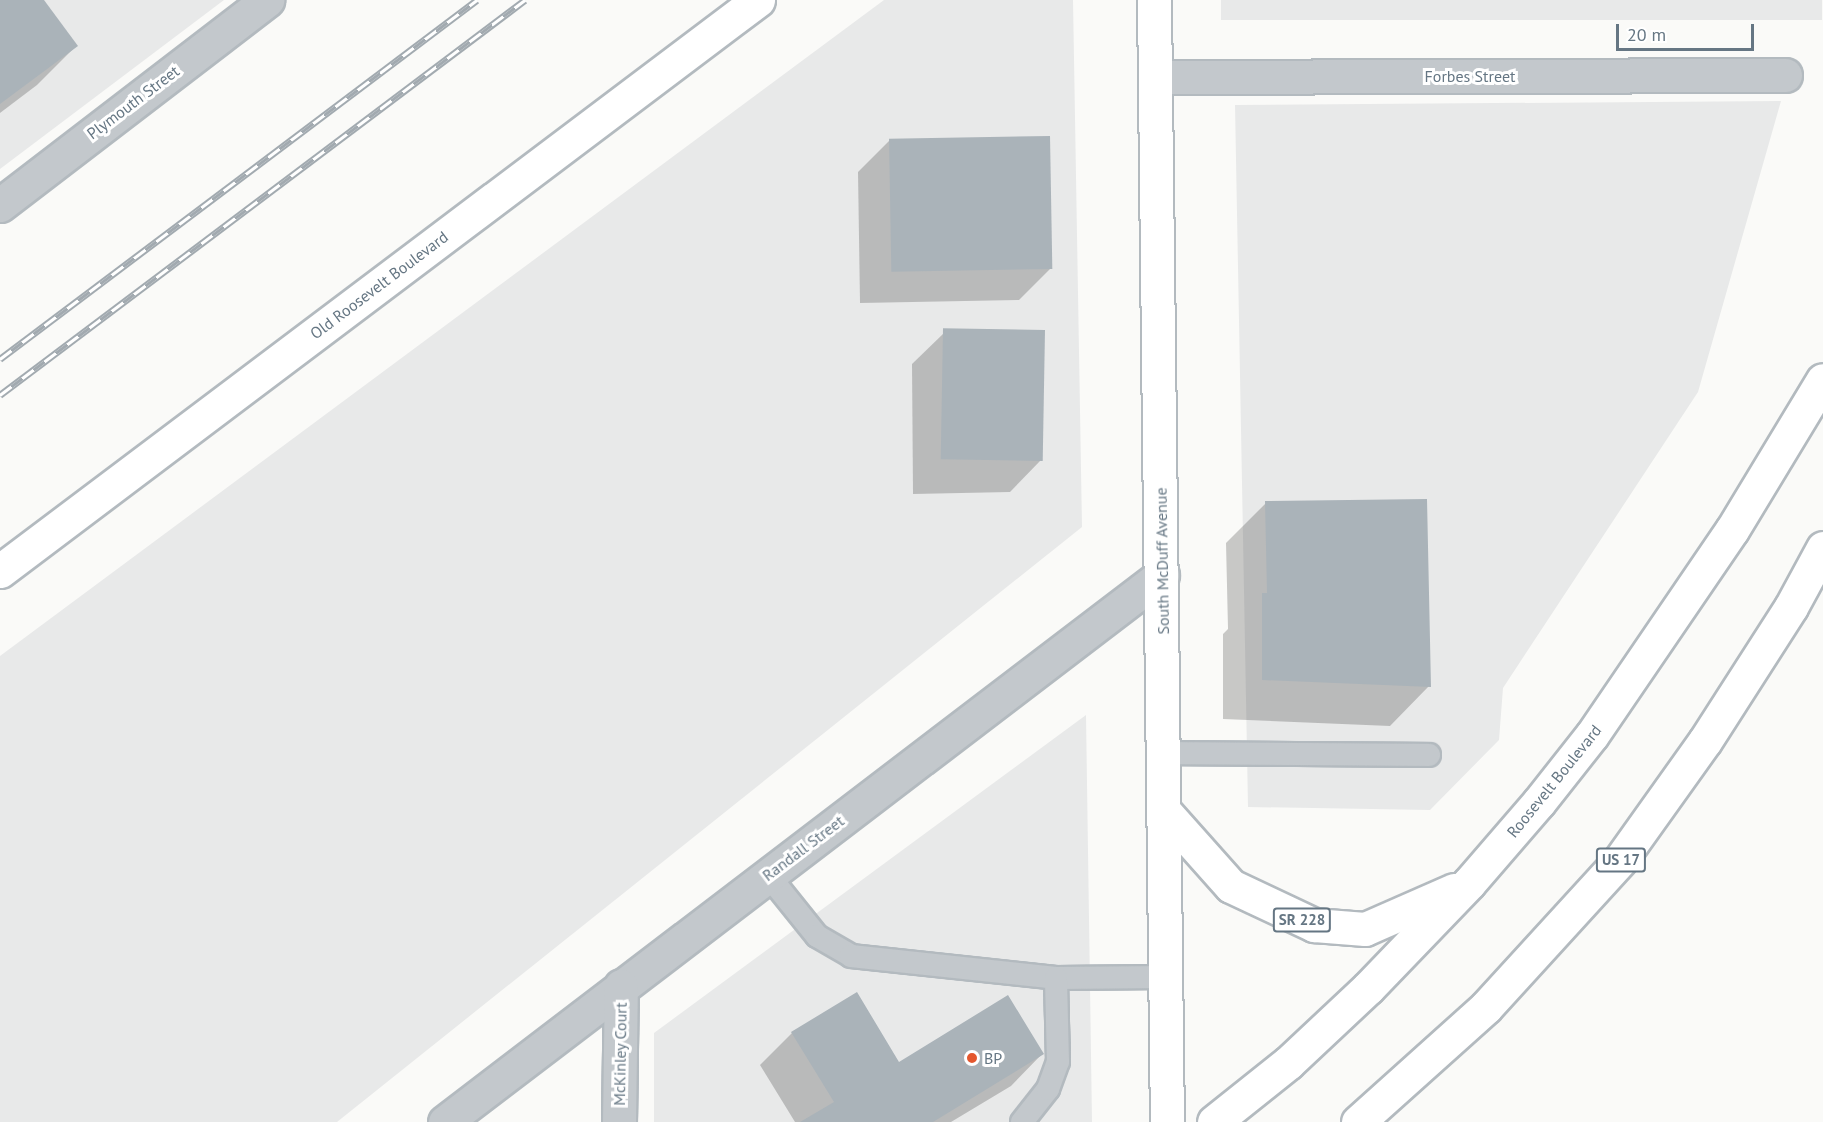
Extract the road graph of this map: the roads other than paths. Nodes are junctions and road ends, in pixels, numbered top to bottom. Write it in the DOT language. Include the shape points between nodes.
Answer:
graph roads {
  1 [pos="267,0"];
  2 [pos="758,0"];
  3 [pos="1154,0"];
  4 [pos="1785,75"];
  5 [pos="1155,76"];
  6 [pos="0,205"];
  7 [pos="1823,381"];
  8 [pos="1823,548"];
  9 [pos="0,571"];
  10 [pos="1162,575"];
  11 [pos="1164,753"];
  12 [pos="1429,755"];
  13 [pos="1165,812"];
  14 [pos="768,875"];
  15 [pos="1469,883"];
  16 [pos="1166,977"];
  17 [pos="1056,978"];
  18 [pos="621,986"];
  19 [pos="445,1122"];
  20 [pos="619,1122"];
  21 [pos="1022,1122"];
  22 [pos="1167,1122"];
  23 [pos="1214,1122"];
  24 [pos="1358,1122"];
  1 -- 6 [label="street, Plymouth Street"];
  2 -- 9 [label="main road, Old Roosevelt Boulevard"];
  3 -- 5 [label="main road, South McDuff Avenue"];
  4 -- 5 [label="street, Forbes Street"];
  5 -- 10 [label="main road, South McDuff Avenue"];
  7 -- 15 [label="main road, Roosevelt Boulevard" via="1732,531 1592,735"];
  8 -- 24 [label="main road, US 17" via="1736,693 1620,860 1486,1007"];
  10 -- 11 [label="main road, South McDuff Avenue"];
  10 -- 14 [label="street, Randall Street"];
  11 -- 12 [label="lane"];
  11 -- 13 [label="main road, South McDuff Avenue"];
  13 -- 15 [label="main road, SR 228" via="1231,886 1314,925 1365,929"];
  13 -- 16 [label="main road, South McDuff Avenue"];
  14 -- 17 [label="lane" via="817,936 851,956"];
  14 -- 18 [label="street, Randall Street"];
  15 -- 23 [label="main road, Roosevelt Boulevard" via="1368,988 1288,1063"];
  16 -- 17 [label="lane"];
  16 -- 22 [label="main road, South McDuff Avenue"];
  17 -- 21 [label="lane" via="1058,1062 1048,1089"];
  18 -- 19 [label="street, Randall Street"];
  18 -- 20 [label="street, McKinley Court"];
}
